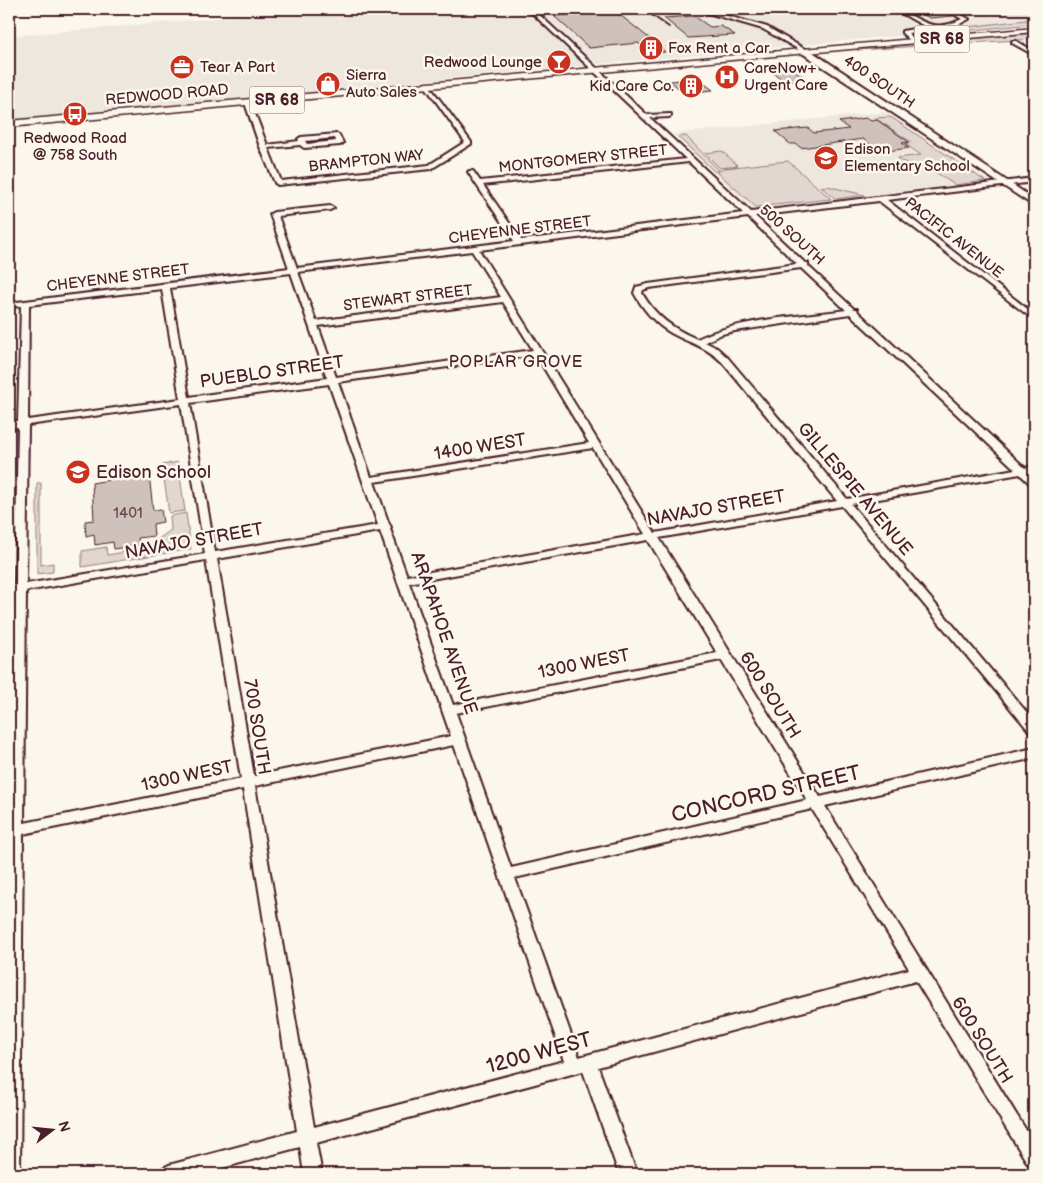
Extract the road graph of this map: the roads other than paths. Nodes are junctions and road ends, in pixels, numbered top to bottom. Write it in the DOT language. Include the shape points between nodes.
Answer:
graph roads {
  1 [pos="530,9"];
  2 [pos="697,9"];
  3 [pos="896,9"];
  4 [pos="947,9"];
  5 [pos="931,28"];
  6 [pos="1034,28"];
  7 [pos="911,38"];
  8 [pos="1014,42"];
  9 [pos="805,51"];
  10 [pos="1034,52"];
  11 [pos="596,70"];
  12 [pos="428,86"];
  13 [pos="249,105"];
  14 [pos="669,115"];
  15 [pos="646,118"];
  16 [pos="9,124"];
  17 [pos="303,143"];
  18 [pos="263,147"];
  19 [pos="691,160"];
  20 [pos="471,172"];
  21 [pos="1034,180"];
  22 [pos="479,183"];
  23 [pos="1005,184"];
  24 [pos="881,199"];
  25 [pos="1034,203"];
  26 [pos="330,208"];
  27 [pos="750,215"];
  28 [pos="520,244"];
  29 [pos="475,249"];
  30 [pos="805,265"];
  31 [pos="295,271"];
  32 [pos="166,286"];
  33 [pos="506,299"];
  34 [pos="25,303"];
  35 [pos="9,305"];
  36 [pos="854,311"];
  37 [pos="1034,318"];
  38 [pos="314,324"];
  39 [pos="698,341"];
  40 [pos="539,352"];
  41 [pos="334,380"];
  42 [pos="185,400"];
  43 [pos="23,423"];
  44 [pos="9,425"];
  45 [pos="596,445"];
  46 [pos="1029,470"];
  47 [pos="369,480"];
  48 [pos="1034,482"];
  49 [pos="846,503"];
  50 [pos="386,527"];
  51 [pos="652,537"];
  52 [pos="211,556"];
  53 [pos="404,580"];
  54 [pos="15,589"];
  55 [pos="725,655"];
  56 [pos="450,710"];
  57 [pos="1034,729"];
  58 [pos="460,739"];
  59 [pos="1034,753"];
  60 [pos="248,782"];
  61 [pos="816,803"];
  62 [pos="13,830"];
  63 [pos="508,874"];
  64 [pos="920,973"];
  65 [pos="581,1064"];
  66 [pos="307,1137"];
  67 [pos="1034,1158"];
  68 [pos="11,1174"];
  69 [pos="169,1174"];
  70 [pos="313,1174"];
  71 [pos="628,1174"];
  1 -- 11 [label="street, 500 SOUTH"];
  2 -- 9 [label="street, 400 SOUTH" via="765,28"];
  3 -- 5 [label="street"];
  4 -- 5 [label="street" via="966,19"];
  5 -- 7 [label="street" via="904,32"];
  6 -- 7 [label="main road, REDWOOD ROAD / SR 68"];
  6 -- 9 [label="main road, REDWOOD ROAD / SR 68"];
  7 -- 9 [label="main road, REDWOOD ROAD / SR 68"];
  8 -- 10 [label="street"];
  9 -- 11 [label="main road, REDWOOD ROAD / SR 68"];
  9 -- 23 [label="main road, 400 SOUTH"];
  11 -- 12 [label="main road, REDWOOD ROAD / SR 68"];
  11 -- 15 [label="street, 500 SOUTH"];
  12 -- 13 [label="main road, REDWOOD ROAD / SR 68"];
  12 -- 18 [label="street, BRAMPTON WAY" via="469,143 431,167 278,183"];
  13 -- 16 [label="main road, REDWOOD ROAD / SR 68"];
  13 -- 18 [label="street"];
  14 -- 15 [label="street"];
  15 -- 19 [label="street, 500 SOUTH"];
  17 -- 17 [label="street" via="301,139 337,136 340,143 304,146"];
  17 -- 18 [label="street"];
  19 -- 22 [label="street, MONTGOMERY STREET"];
  19 -- 27 [label="street, 500 SOUTH"];
  20 -- 22 [label="street"];
  21 -- 23 [label="street, CHEYENNE STREET"];
  22 -- 28 [label="street"];
  23 -- 24 [label="street, CHEYENNE STREET"];
  23 -- 25 [label="main road, 400 SOUTH"];
  24 -- 27 [label="street, CHEYENNE STREET"];
  24 -- 37 [label="street, PACIFIC AVENUE"];
  26 -- 31 [label="street, ARAPAHOE AVENUE" via="274,214"];
  27 -- 28 [label="street, CHEYENNE STREET"];
  27 -- 30 [label="street, 500 SOUTH"];
  28 -- 29 [label="street, CHEYENNE STREET"];
  29 -- 31 [label="street, CHEYENNE STREET"];
  29 -- 33 [label="street, 600 SOUTH"];
  30 -- 36 [label="street, 500 SOUTH"];
  30 -- 39 [label="street, GILLESPIE AVENUE" via="639,289 638,294 663,324"];
  31 -- 32 [label="street, CHEYENNE STREET"];
  31 -- 38 [label="street, ARAPAHOE AVENUE"];
  32 -- 34 [label="street, CHEYENNE STREET"];
  32 -- 42 [label="street, 700 SOUTH"];
  33 -- 38 [label="street, STEWART STREET"];
  33 -- 40 [label="street, 600 SOUTH"];
  34 -- 35 [label="street, CHEYENNE STREET"];
  34 -- 43 [label="street"];
  36 -- 39 [label="street" via="735,328"];
  36 -- 46 [label="street, 500 SOUTH"];
  38 -- 41 [label="street, ARAPAHOE AVENUE"];
  39 -- 49 [label="street, GILLESPIE AVENUE" via="713,348 725,360"];
  40 -- 41 [label="street, PUEBLO STREET"];
  40 -- 45 [label="street, 600 SOUTH"];
  41 -- 42 [label="street, PUEBLO STREET"];
  41 -- 47 [label="street, ARAPAHOE AVENUE"];
  42 -- 43 [label="street, PUEBLO STREET"];
  42 -- 52 [label="street, 700 SOUTH"];
  43 -- 44 [label="street, PUEBLO STREET"];
  43 -- 54 [label="street"];
  45 -- 47 [label="street, 1400 WEST"];
  45 -- 51 [label="street, 600 SOUTH"];
  46 -- 48 [label="street, 500 SOUTH"];
  46 -- 49 [label="street, NAVAJO STREET"];
  47 -- 50 [label="street, ARAPAHOE AVENUE"];
  49 -- 51 [label="street, NAVAJO STREET"];
  49 -- 57 [label="street, GILLESPIE AVENUE"];
  50 -- 52 [label="street, NAVAJO STREET"];
  50 -- 53 [label="street, ARAPAHOE AVENUE"];
  51 -- 53 [label="street, NAVAJO STREET"];
  51 -- 55 [label="street, 600 SOUTH"];
  52 -- 54 [label="street, NAVAJO STREET"];
  52 -- 60 [label="street, 700 SOUTH"];
  53 -- 56 [label="street, ARAPAHOE AVENUE"];
  54 -- 62 [label="street"];
  55 -- 56 [label="street, 1300 WEST"];
  55 -- 61 [label="street, 600 SOUTH"];
  56 -- 58 [label="street, ARAPAHOE AVENUE"];
  58 -- 60 [label="street, 1300 WEST"];
  58 -- 63 [label="street, ARAPAHOE AVENUE"];
  59 -- 61 [label="street, CONCORD STREET"];
  60 -- 62 [label="street, 1300 WEST"];
  60 -- 66 [label="street, 700 SOUTH"];
  61 -- 63 [label="street, CONCORD STREET"];
  61 -- 64 [label="street, 600 SOUTH"];
  62 -- 68 [label="street"];
  63 -- 65 [label="street, ARAPAHOE AVENUE"];
  64 -- 65 [label="street, 1200 WEST"];
  64 -- 67 [label="street, 600 SOUTH"];
  65 -- 66 [label="street, 1200 WEST"];
  65 -- 71 [label="street, ARAPAHOE AVENUE"];
  66 -- 69 [label="street, 1200 WEST"];
  66 -- 70 [label="street, 700 SOUTH"];
}
